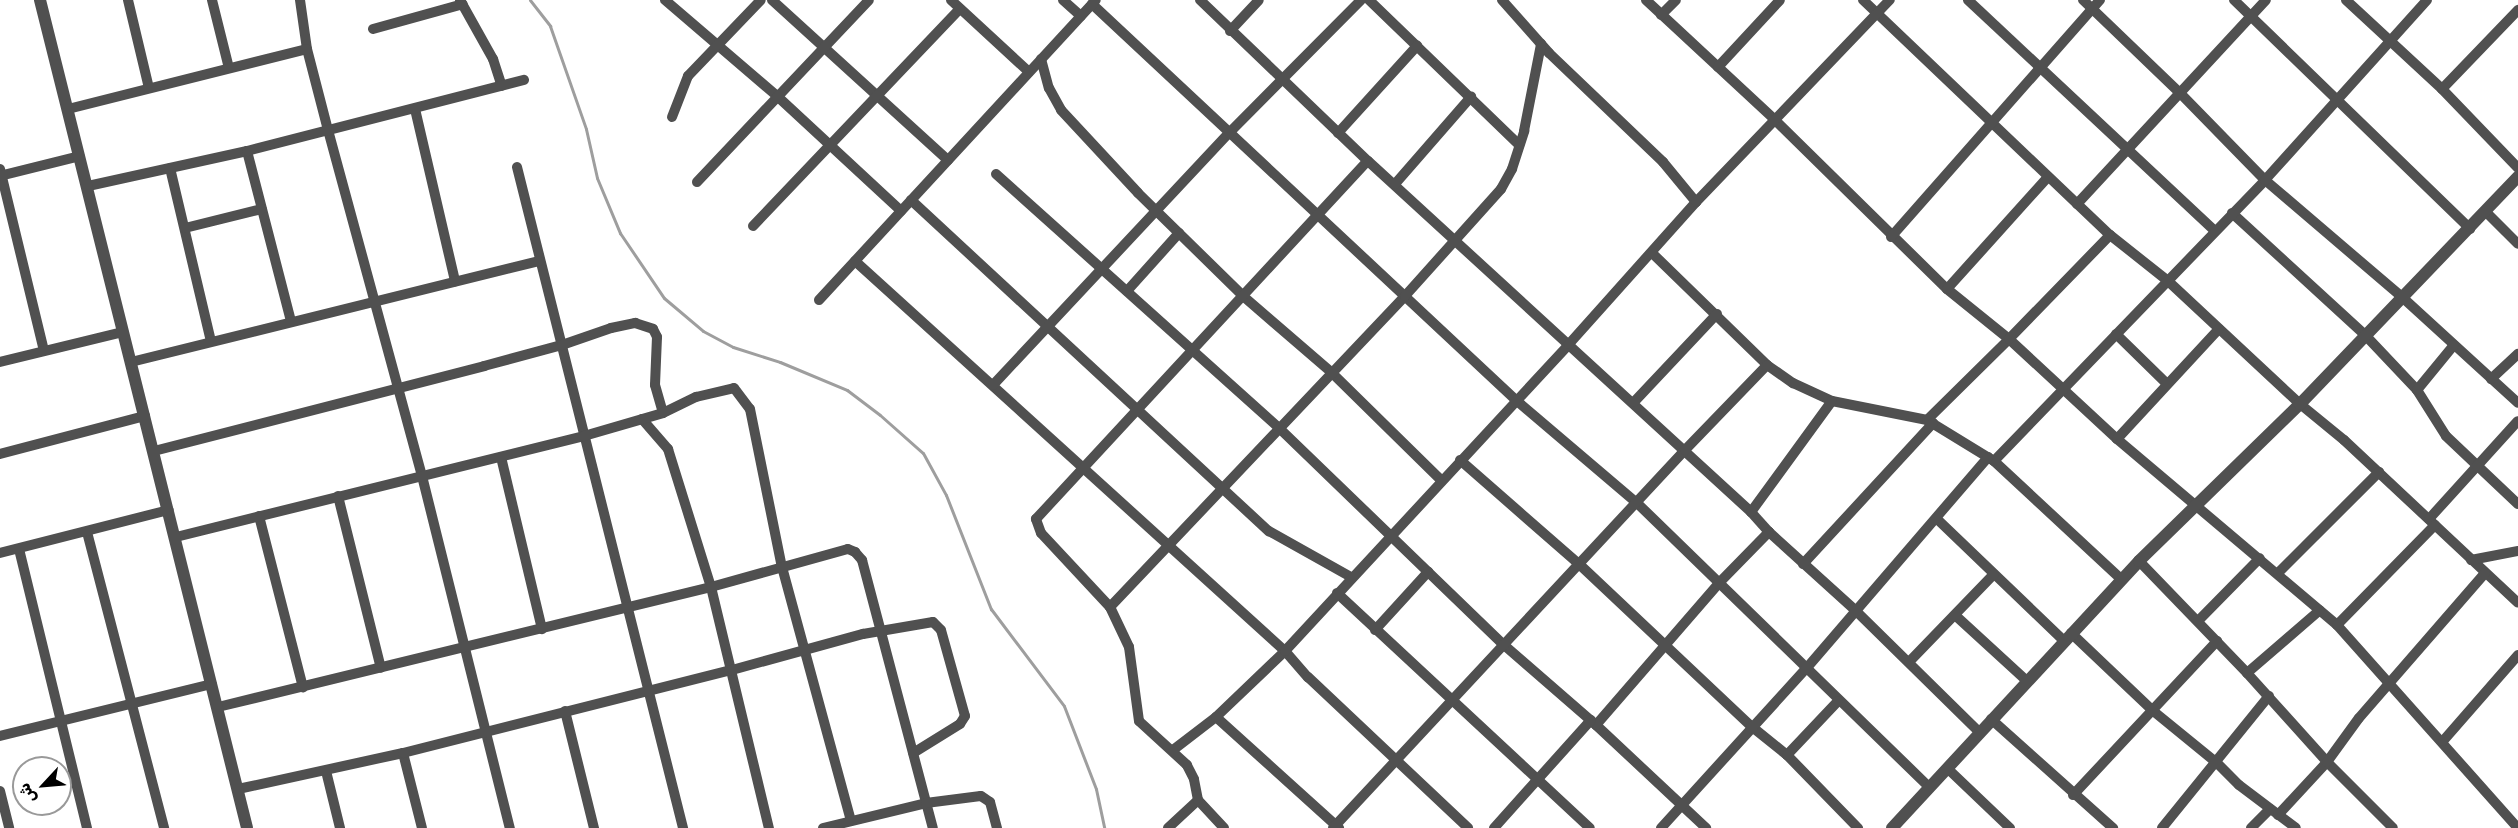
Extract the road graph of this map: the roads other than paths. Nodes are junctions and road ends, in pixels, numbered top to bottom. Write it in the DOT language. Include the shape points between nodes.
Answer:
graph roads {
  1 [pos="40,0"];
  2 [pos="128,0"];
  3 [pos="212,0"];
  4 [pos="300,0"];
  5 [pos="665,0"];
  6 [pos="761,0"];
  7 [pos="772,0"];
  8 [pos="869,0"];
  9 [pos="951,0"];
  10 [pos="1064,0"];
  11 [pos="1200,0"];
  12 [pos="1259,0"];
  13 [pos="1361,0"];
  14 [pos="1369,0"];
  15 [pos="1502,0"];
  16 [pos="1646,0"];
  17 [pos="1676,0"];
  18 [pos="1780,0"];
  19 [pos="1863,0"];
  20 [pos="1890,0"];
  21 [pos="1968,0"];
  22 [pos="2083,0"];
  23 [pos="2234,0"];
  24 [pos="2266,0"];
  25 [pos="2346,0"];
  26 [pos="2427,0"];
  27 [pos="461,2"];
  28 [pos="1094,2"];
  29 [pos="2096,4"];
  30 [pos="960,9"];
  31 [pos="2518,10"];
  32 [pos="1877,14"];
  33 [pos="1661,15"];
  34 [pos="1081,16"];
  35 [pos="2252,16"];
  36 [pos="373,29"];
  37 [pos="1230,31"];
  38 [pos="2390,40"];
  39 [pos="1541,44"];
  40 [pos="719,45"];
  41 [pos="1417,46"];
  42 [pos="823,47"];
  43 [pos="307,49"];
  44 [pos="1041,59"];
  45 [pos="1718,67"];
  46 [pos="2042,67"];
  47 [pos="229,68"];
  48 [pos="1029,72"];
  49 [pos="1281,79"];
  50 [pos="524,80"];
  51 [pos="502,86"];
  52 [pos="149,88"];
  53 [pos="2442,89"];
  54 [pos="2179,92"];
  55 [pos="777,96"];
  56 [pos="878,97"];
  57 [pos="1471,97"];
  58 [pos="2337,102"];
  59 [pos="68,109"];
  60 [pos="415,109"];
  61 [pos="672,117"];
  62 [pos="1776,121"];
  63 [pos="1990,123"];
  64 [pos="328,130"];
  65 [pos="1229,133"];
  66 [pos="1338,133"];
  67 [pos="1519,145"];
  68 [pos="831,146"];
  69 [pos="2129,150"];
  70 [pos="247,151"];
  71 [pos="80,156"];
  72 [pos="948,160"];
  73 [pos="1368,161"];
  74 [pos="517,167"];
  75 [pos="170,168"];
  76 [pos="2518,168"];
  77 [pos="1,174"];
  78 [pos="996,174"];
  79 [pos="2048,177"];
  80 [pos="2518,177"];
  81 [pos="2265,180"];
  82 [pos="697,182"];
  83 [pos="1395,184"];
  84 [pos="88,186"];
  85 [pos="911,200"];
  86 [pos="1696,202"];
  87 [pos="2077,204"];
  88 [pos="262,209"];
  89 [pos="901,211"];
  90 [pos="1155,211"];
  91 [pos="2486,212"];
  92 [pos="2232,213"];
  93 [pos="1317,215"];
  94 [pos="753,226"];
  95 [pos="185,228"];
  96 [pos="2470,229"];
  97 [pos="2215,231"];
  98 [pos="1179,234"];
  99 [pos="2110,235"];
  100 [pos="1891,237"];
  101 [pos="1455,239"];
  102 [pos="2518,244"];
  103 [pos="1652,253"];
  104 [pos="539,261"];
  105 [pos="855,261"];
  106 [pos="1101,269"];
  107 [pos="455,281"];
  108 [pos="2168,281"];
  109 [pos="1947,289"];
  110 [pos="1127,291"];
  111 [pos="1243,296"];
  112 [pos="1405,296"];
  113 [pos="2402,297"];
  114 [pos="374,300"];
  115 [pos="819,300"];
  116 [pos="1717,314"];
  117 [pos="291,321"];
  118 [pos="1048,325"];
  119 [pos="2219,329"];
  120 [pos="123,332"];
  121 [pos="2115,334"];
  122 [pos="2366,336"];
  123 [pos="2010,339"];
  124 [pos="212,341"];
  125 [pos="1569,344"];
  126 [pos="562,345"];
  127 [pos="2454,345"];
  128 [pos="44,351"];
  129 [pos="1193,352"];
  130 [pos="2518,354"];
  131 [pos="0,362"];
  132 [pos="131,362"];
  133 [pos="1767,365"];
  134 [pos="1331,372"];
  135 [pos="2491,379"];
  136 [pos="2167,384"];
  137 [pos="993,386"];
  138 [pos="2062,388"];
  139 [pos="398,389"];
  140 [pos="2417,390"];
  141 [pos="1517,401"];
  142 [pos="1832,401"];
  143 [pos="1634,402"];
  144 [pos="2518,403"];
  145 [pos="2300,404"];
  146 [pos="1138,411"];
  147 [pos="663,413"];
  148 [pos="145,416"];
  149 [pos="642,419"];
  150 [pos="1930,421"];
  151 [pos="2518,421"];
  152 [pos="1278,427"];
  153 [pos="584,436"];
  154 [pos="2117,438"];
  155 [pos="1685,450"];
  156 [pos="154,451"];
  157 [pos="0,454"];
  158 [pos="501,457"];
  159 [pos="1991,459"];
  160 [pos="1460,460"];
  161 [pos="2478,465"];
  162 [pos="1084,470"];
  163 [pos="2379,472"];
  164 [pos="422,476"];
  165 [pos="1441,480"];
  166 [pos="1223,487"];
  167 [pos="338,496"];
  168 [pos="1637,503"];
  169 [pos="2518,504"];
  170 [pos="2194,505"];
  171 [pos="169,510"];
  172 [pos="1751,512"];
  173 [pos="259,516"];
  174 [pos="1936,519"];
  175 [pos="2432,522"];
  176 [pos="87,532"];
  177 [pos="1769,532"];
  178 [pos="1390,535"];
  179 [pos="176,537"];
  180 [pos="1169,546"];
  181 [pos="19,549"];
  182 [pos="2518,551"];
  183 [pos="0,553"];
  184 [pos="2260,558"];
  185 [pos="2471,560"];
  186 [pos="2139,561"];
  187 [pos="1579,564"];
  188 [pos="1803,564"];
  189 [pos="782,567"];
  190 [pos="1428,572"];
  191 [pos="2278,573"];
  192 [pos="2485,573"];
  193 [pos="1994,574"];
  194 [pos="1352,577"];
  195 [pos="2121,579"];
  196 [pos="1718,584"];
  197 [pos="711,587"];
  198 [pos="1337,592"];
  199 [pos="2518,603"];
  200 [pos="1110,607"];
  201 [pos="628,608"];
  202 [pos="2320,610"];
  203 [pos="1856,611"];
  204 [pos="1956,616"];
  205 [pos="2198,621"];
  206 [pos="2337,625"];
  207 [pos="542,629"];
  208 [pos="1375,630"];
  209 [pos="879,633"];
  210 [pos="2068,637"];
  211 [pos="2217,641"];
  212 [pos="1504,645"];
  213 [pos="1665,647"];
  214 [pos="464,648"];
  215 [pos="805,650"];
  216 [pos="1285,651"];
  217 [pos="2518,655"];
  218 [pos="1909,662"];
  219 [pos="381,668"];
  220 [pos="732,670"];
  221 [pos="1805,670"];
  222 [pos="2247,673"];
  223 [pos="2027,681"];
  224 [pos="212,684"];
  225 [pos="2391,684"];
  226 [pos="303,687"];
  227 [pos="650,691"];
  228 [pos="2269,696"];
  229 [pos="1453,701"];
  230 [pos="1838,701"];
  231 [pos="133,703"];
  232 [pos="218,707"];
  233 [pos="2152,710"];
  234 [pos="565,711"];
  235 [pos="1216,717"];
  236 [pos="1991,718"];
  237 [pos="61,722"];
  238 [pos="1593,722"];
  239 [pos="1751,726"];
  240 [pos="485,732"];
  241 [pos="1979,732"];
  242 [pos="0,736"];
  243 [pos="2443,741"];
  244 [pos="1173,750"];
  245 [pos="403,753"];
  246 [pos="913,753"];
  247 [pos="1787,755"];
  248 [pos="1395,761"];
  249 [pos="2327,762"];
  250 [pos="2217,763"];
  251 [pos="1947,768"];
  252 [pos="326,771"];
  253 [pos="1537,779"];
  254 [pos="1929,787"];
  255 [pos="238,789"];
  256 [pos="0,792"];
  257 [pos="2073,795"];
  258 [pos="1198,800"];
  259 [pos="926,803"];
  260 [pos="1681,805"];
  261 [pos="2274,812"];
  262 [pos="5,821"];
  263 [pos="851,821"];
  264 [pos="1336,827"];
  265 [pos="87,828"];
  266 [pos="164,828"];
  267 [pos="247,828"];
  268 [pos="340,828"];
  269 [pos="422,828"];
  270 [pos="510,828"];
  271 [pos="594,828"];
  272 [pos="683,828"];
  273 [pos="769,828"];
  274 [pos="823,828"];
  275 [pos="933,828"];
  276 [pos="997,828"];
  277 [pos="1168,828"];
  278 [pos="1224,828"];
  279 [pos="1467,828"];
  280 [pos="1494,828"];
  281 [pos="1590,828"];
  282 [pos="1661,828"];
  283 [pos="1706,828"];
  284 [pos="1858,828"];
  285 [pos="1892,828"];
  286 [pos="2010,828"];
  287 [pos="2113,828"];
  288 [pos="2162,828"];
  289 [pos="2251,828"];
  290 [pos="2296,828"];
  291 [pos="2393,828"];
  292 [pos="2518,828"];
  1 -- 59 [label="street"];
  2 -- 52 [label="street"];
  3 -- 47 [label="street"];
  4 -- 43 [label="street"];
  5 -- 40 [label="street"];
  6 -- 40 [label="street"];
  7 -- 42 [label="street"];
  8 -- 42 [label="street"];
  9 -- 30 [label="street"];
  10 -- 34 [label="street"];
  11 -- 37 [label="street"];
  12 -- 37 [label="street"];
  13 -- 49 [label="street"];
  14 -- 41 [label="street"];
  15 -- 39 [label="street"];
  16 -- 33 [label="street"];
  17 -- 33 [label="street"];
  18 -- 45 [label="street"];
  19 -- 32 [label="street"];
  20 -- 32 [label="street"];
  21 -- 46 [label="street"];
  22 -- 29 [label="street"];
  23 -- 35 [label="street"];
  24 -- 35 [label="street"];
  25 -- 38 [label="street"];
  26 -- 38 [label="street"];
  27 -- 36 [label="street"];
  27 -- 51 [label="street" via="493,59"];
  28 -- 34 [label="street"];
  28 -- 65 [label="street"];
  29 -- 46 [label="street"];
  29 -- 54 [label="street"];
  30 -- 48 [label="street"];
  30 -- 56 [label="street"];
  31 -- 53 [label="street"];
  32 -- 62 [label="street"];
  32 -- 63 [label="street"];
  33 -- 45 [label="street"];
  34 -- 44 [label="street"];
  35 -- 54 [label="street"];
  35 -- 58 [label="street"];
  37 -- 49 [label="street"];
  38 -- 53 [label="street"];
  38 -- 58 [label="street"];
  39 -- 67 [label="street"];
  39 -- 86 [label="street" via="1662,162"];
  40 -- 55 [label="street"];
  40 -- 61 [label="street" via="688,76"];
  41 -- 57 [label="street"];
  41 -- 66 [label="street"];
  42 -- 55 [label="street"];
  42 -- 56 [label="street"];
  43 -- 47 [label="street"];
  43 -- 64 [label="street"];
  44 -- 48 [label="street"];
  44 -- 90 [label="street" via="1049,88 1061,110"];
  45 -- 62 [label="street"];
  46 -- 63 [label="street"];
  46 -- 69 [label="street"];
  47 -- 52 [label="street"];
  48 -- 72 [label="street"];
  49 -- 65 [label="street"];
  49 -- 66 [label="street"];
  50 -- 51 [label="street"];
  51 -- 60 [label="street"];
  52 -- 59 [label="street"];
  53 -- 76 [label="street"];
  54 -- 69 [label="street"];
  54 -- 81 [label="street"];
  55 -- 68 [label="street"];
  55 -- 82 [label="street"];
  56 -- 68 [label="street"];
  56 -- 72 [label="street"];
  57 -- 67 [label="street"];
  57 -- 83 [label="street"];
  58 -- 81 [label="street"];
  58 -- 96 [label="street"];
  59 -- 71 [label="street"];
  60 -- 64 [label="street"];
  60 -- 107 [label="street"];
  62 -- 86 [label="street"];
  62 -- 100 [label="street"];
  63 -- 79 [label="street"];
  63 -- 100 [label="street"];
  64 -- 70 [label="street"];
  64 -- 114 [label="street"];
  65 -- 90 [label="street"];
  65 -- 93 [label="street"];
  66 -- 73 [label="street"];
  67 -- 101 [label="street" via="1501,189"];
  68 -- 89 [label="street"];
  68 -- 94 [label="street"];
  69 -- 87 [label="street"];
  69 -- 97 [label="street"];
  70 -- 75 [label="street"];
  70 -- 88 [label="street"];
  71 -- 77 [label="street"];
  71 -- 84 [label="street"];
  72 -- 85 [label="street"];
  73 -- 83 [label="street"];
  73 -- 93 [label="street"];
  74 -- 104 [label="street"];
  75 -- 84 [label="street"];
  75 -- 95 [label="street"];
  77 -- 128 [label="street"];
  78 -- 106 [label="street"];
  79 -- 87 [label="street"];
  79 -- 109 [label="street"];
  80 -- 91 [label="street"];
  81 -- 92 [label="street"];
  81 -- 113 [label="street"];
  83 -- 101 [label="street"];
  84 -- 120 [label="street"];
  85 -- 89 [label="street"];
  85 -- 118 [label="street"];
  86 -- 103 [label="street"];
  87 -- 99 [label="street"];
  88 -- 95 [label="street"];
  88 -- 117 [label="street"];
  89 -- 105 [label="street"];
  90 -- 98 [label="street"];
  90 -- 106 [label="street"];
  91 -- 96 [label="street"];
  91 -- 102 [label="street"];
  92 -- 97 [label="street"];
  92 -- 122 [label="street"];
  93 -- 111 [label="street"];
  93 -- 112 [label="street"];
  95 -- 124 [label="street"];
  96 -- 113 [label="street"];
  97 -- 108 [label="street"];
  98 -- 110 [label="street"];
  98 -- 111 [label="street"];
  99 -- 108 [label="street"];
  99 -- 123 [label="street"];
  100 -- 109 [label="street"];
  101 -- 112 [label="street"];
  101 -- 125 [label="street"];
  103 -- 116 [label="street"];
  103 -- 125 [label="street"];
  104 -- 107 [label="street"];
  104 -- 126 [label="street"];
  105 -- 115 [label="street"];
  105 -- 137 [label="street"];
  106 -- 110 [label="street"];
  106 -- 118 [label="street"];
  107 -- 114 [label="street"];
  108 -- 119 [label="street"];
  108 -- 121 [label="street"];
  109 -- 123 [label="street"];
  110 -- 129 [label="street"];
  111 -- 129 [label="street"];
  111 -- 134 [label="street"];
  112 -- 134 [label="street"];
  112 -- 141 [label="street"];
  113 -- 122 [label="street"];
  113 -- 127 [label="street"];
  114 -- 117 [label="street"];
  114 -- 139 [label="street"];
  116 -- 133 [label="street"];
  116 -- 143 [label="street"];
  117 -- 124 [label="street"];
  118 -- 137 [label="street"];
  118 -- 146 [label="street"];
  119 -- 136 [label="street"];
  119 -- 145 [label="street"];
  120 -- 128 [label="street"];
  120 -- 132 [label="street"];
  121 -- 136 [label="street"];
  121 -- 138 [label="street"];
  122 -- 140 [label="street"];
  122 -- 145 [label="street"];
  123 -- 138 [label="street"];
  123 -- 150 [label="street"];
  124 -- 132 [label="street"];
  125 -- 141 [label="street"];
  125 -- 143 [label="street"];
  126 -- 139 [label="street"];
  126 -- 147 [label="street" via="635,323 653,329 657,337 655,385"];
  126 -- 153 [label="street"];
  127 -- 135 [label="street"];
  127 -- 140 [label="street"];
  128 -- 131 [label="street"];
  129 -- 146 [label="street"];
  129 -- 152 [label="street"];
  130 -- 135 [label="street"];
  132 -- 148 [label="street"];
  133 -- 142 [label="street" via="1793,383"];
  133 -- 155 [label="street"];
  134 -- 152 [label="street"];
  134 -- 165 [label="street"];
  135 -- 144 [label="street"];
  136 -- 154 [label="street"];
  137 -- 162 [label="street"];
  138 -- 154 [label="street"];
  138 -- 159 [label="street"];
  139 -- 156 [label="street"];
  139 -- 164 [label="street"];
  140 -- 161 [label="street" via="2446,436"];
  141 -- 160 [label="street"];
  141 -- 168 [label="street"];
  142 -- 150 [label="street"];
  142 -- 172 [label="street"];
  143 -- 155 [label="street"];
  145 -- 163 [label="street"];
  145 -- 170 [label="street"];
  146 -- 162 [label="street"];
  146 -- 166 [label="street"];
  147 -- 149 [label="street"];
  147 -- 189 [label="street" via="724,389 734,388 742,394 750,409"];
  148 -- 156 [label="street"];
  148 -- 157 [label="street"];
  149 -- 153 [label="street"];
  149 -- 197 [label="street" via="668,449"];
  150 -- 159 [label="street"];
  150 -- 188 [label="street"];
  151 -- 161 [label="street"];
  152 -- 166 [label="street"];
  152 -- 178 [label="street"];
  153 -- 158 [label="street"];
  153 -- 201 [label="street"];
  154 -- 170 [label="street"];
  155 -- 168 [label="street"];
  155 -- 172 [label="street"];
  156 -- 171 [label="street"];
  158 -- 164 [label="street"];
  158 -- 207 [label="street"];
  159 -- 174 [label="street"];
  159 -- 195 [label="street"];
  160 -- 165 [label="street"];
  160 -- 187 [label="street"];
  161 -- 169 [label="street"];
  161 -- 175 [label="street"];
  162 -- 180 [label="street"];
  162 -- 200 [label="street" via="1036,519 1036,525"];
  163 -- 175 [label="street"];
  163 -- 191 [label="street"];
  164 -- 167 [label="street"];
  164 -- 214 [label="street"];
  165 -- 178 [label="street"];
  166 -- 180 [label="street"];
  166 -- 194 [label="street" via="1269,531"];
  167 -- 173 [label="street"];
  167 -- 219 [label="street"];
  168 -- 187 [label="street"];
  168 -- 196 [label="street"];
  170 -- 184 [label="street"];
  170 -- 186 [label="street"];
  171 -- 176 [label="street"];
  171 -- 179 [label="street"];
  172 -- 177 [label="street"];
  173 -- 179 [label="street"];
  173 -- 226 [label="street"];
  174 -- 193 [label="street"];
  174 -- 203 [label="street"];
  175 -- 185 [label="street"];
  175 -- 206 [label="street"];
  176 -- 181 [label="street"];
  176 -- 231 [label="street"];
  177 -- 188 [label="street"];
  177 -- 196 [label="street"];
  178 -- 190 [label="street"];
  178 -- 194 [label="street"];
  179 -- 224 [label="street"];
  180 -- 200 [label="street"];
  180 -- 216 [label="street"];
  181 -- 183 [label="street"];
  181 -- 237 [label="street"];
  182 -- 185 [label="street"];
  184 -- 191 [label="street"];
  184 -- 205 [label="street"];
  185 -- 192 [label="street"];
  186 -- 195 [label="street"];
  186 -- 205 [label="street"];
  187 -- 212 [label="street"];
  187 -- 213 [label="street"];
  188 -- 203 [label="street"];
  189 -- 197 [label="street"];
  189 -- 209 [label="street" via="849,549 855,552 862,560"];
  189 -- 215 [label="street"];
  190 -- 208 [label="street"];
  190 -- 212 [label="street"];
  191 -- 202 [label="street"];
  192 -- 199 [label="street"];
  192 -- 225 [label="street"];
  193 -- 204 [label="street"];
  193 -- 210 [label="street"];
  194 -- 198 [label="street"];
  195 -- 210 [label="street"];
  196 -- 213 [label="street"];
  196 -- 221 [label="street"];
  197 -- 201 [label="street"];
  197 -- 220 [label="street"];
  198 -- 208 [label="street"];
  198 -- 216 [label="street"];
  200 -- 244 [label="street" via="1129,647 1139,722"];
  201 -- 207 [label="street"];
  201 -- 227 [label="street"];
  202 -- 206 [label="street"];
  202 -- 222 [label="street"];
  203 -- 218 [label="street"];
  203 -- 221 [label="street"];
  204 -- 218 [label="street"];
  204 -- 223 [label="street"];
  205 -- 211 [label="street"];
  206 -- 225 [label="street"];
  207 -- 214 [label="street"];
  208 -- 229 [label="street"];
  209 -- 215 [label="street"];
  209 -- 246 [label="street"];
  209 -- 246 [label="street" via="937,624 962,705 965,716 960,724"];
  210 -- 223 [label="street"];
  210 -- 233 [label="street"];
  211 -- 222 [label="street"];
  211 -- 233 [label="street"];
  212 -- 229 [label="street"];
  212 -- 238 [label="street"];
  213 -- 238 [label="street"];
  213 -- 239 [label="street"];
  214 -- 219 [label="street"];
  214 -- 240 [label="street"];
  215 -- 220 [label="street"];
  215 -- 263 [label="street"];
  216 -- 235 [label="street"];
  216 -- 248 [label="street"];
  217 -- 243 [label="street"];
  218 -- 241 [label="street"];
  219 -- 226 [label="street"];
  220 -- 227 [label="street"];
  220 -- 273 [label="street"];
  221 -- 230 [label="street"];
  221 -- 239 [label="street"];
  222 -- 228 [label="street"];
  223 -- 236 [label="street"];
  224 -- 231 [label="street"];
  224 -- 232 [label="street"];
  225 -- 243 [label="street"];
  225 -- 249 [label="street" via="2359,718"];
  226 -- 232 [label="street"];
  227 -- 234 [label="street"];
  227 -- 272 [label="street"];
  228 -- 249 [label="street"];
  228 -- 250 [label="street"];
  229 -- 248 [label="street"];
  229 -- 253 [label="street"];
  230 -- 247 [label="street"];
  230 -- 254 [label="street"];
  231 -- 237 [label="street"];
  231 -- 266 [label="street"];
  232 -- 255 [label="street"];
  233 -- 250 [label="street"];
  233 -- 257 [label="street"];
  234 -- 240 [label="street"];
  234 -- 271 [label="street"];
  235 -- 244 [label="street"];
  235 -- 264 [label="street"];
  236 -- 241 [label="street"];
  236 -- 257 [label="street"];
  237 -- 242 [label="street"];
  237 -- 265 [label="street"];
  238 -- 253 [label="street"];
  238 -- 260 [label="street"];
  239 -- 247 [label="street"];
  239 -- 260 [label="street"];
  240 -- 245 [label="street"];
  240 -- 270 [label="street"];
  241 -- 251 [label="street"];
  243 -- 292 [label="street"];
  244 -- 258 [label="street" via="1187,765"];
  245 -- 252 [label="street"];
  245 -- 269 [label="street"];
  246 -- 259 [label="street"];
  247 -- 284 [label="street"];
  248 -- 264 [label="street"];
  248 -- 279 [label="street"];
  249 -- 261 [label="street"];
  249 -- 291 [label="street"];
  250 -- 261 [label="street"];
  250 -- 288 [label="street"];
  251 -- 254 [label="street"];
  251 -- 286 [label="street"];
  252 -- 255 [label="street"];
  252 -- 268 [label="street"];
  253 -- 280 [label="street"];
  253 -- 281 [label="street"];
  254 -- 285 [label="street"];
  255 -- 267 [label="street"];
  256 -- 262 [label="street"];
  257 -- 287 [label="street"];
  258 -- 277 [label="street"];
  258 -- 278 [label="street"];
  259 -- 263 [label="street"];
  259 -- 275 [label="street"];
  259 -- 276 [label="street" via="986,797"];
  260 -- 282 [label="street"];
  260 -- 283 [label="street"];
  261 -- 289 [label="street"];
  261 -- 290 [label="street"];
  263 -- 274 [label="street"];
}
